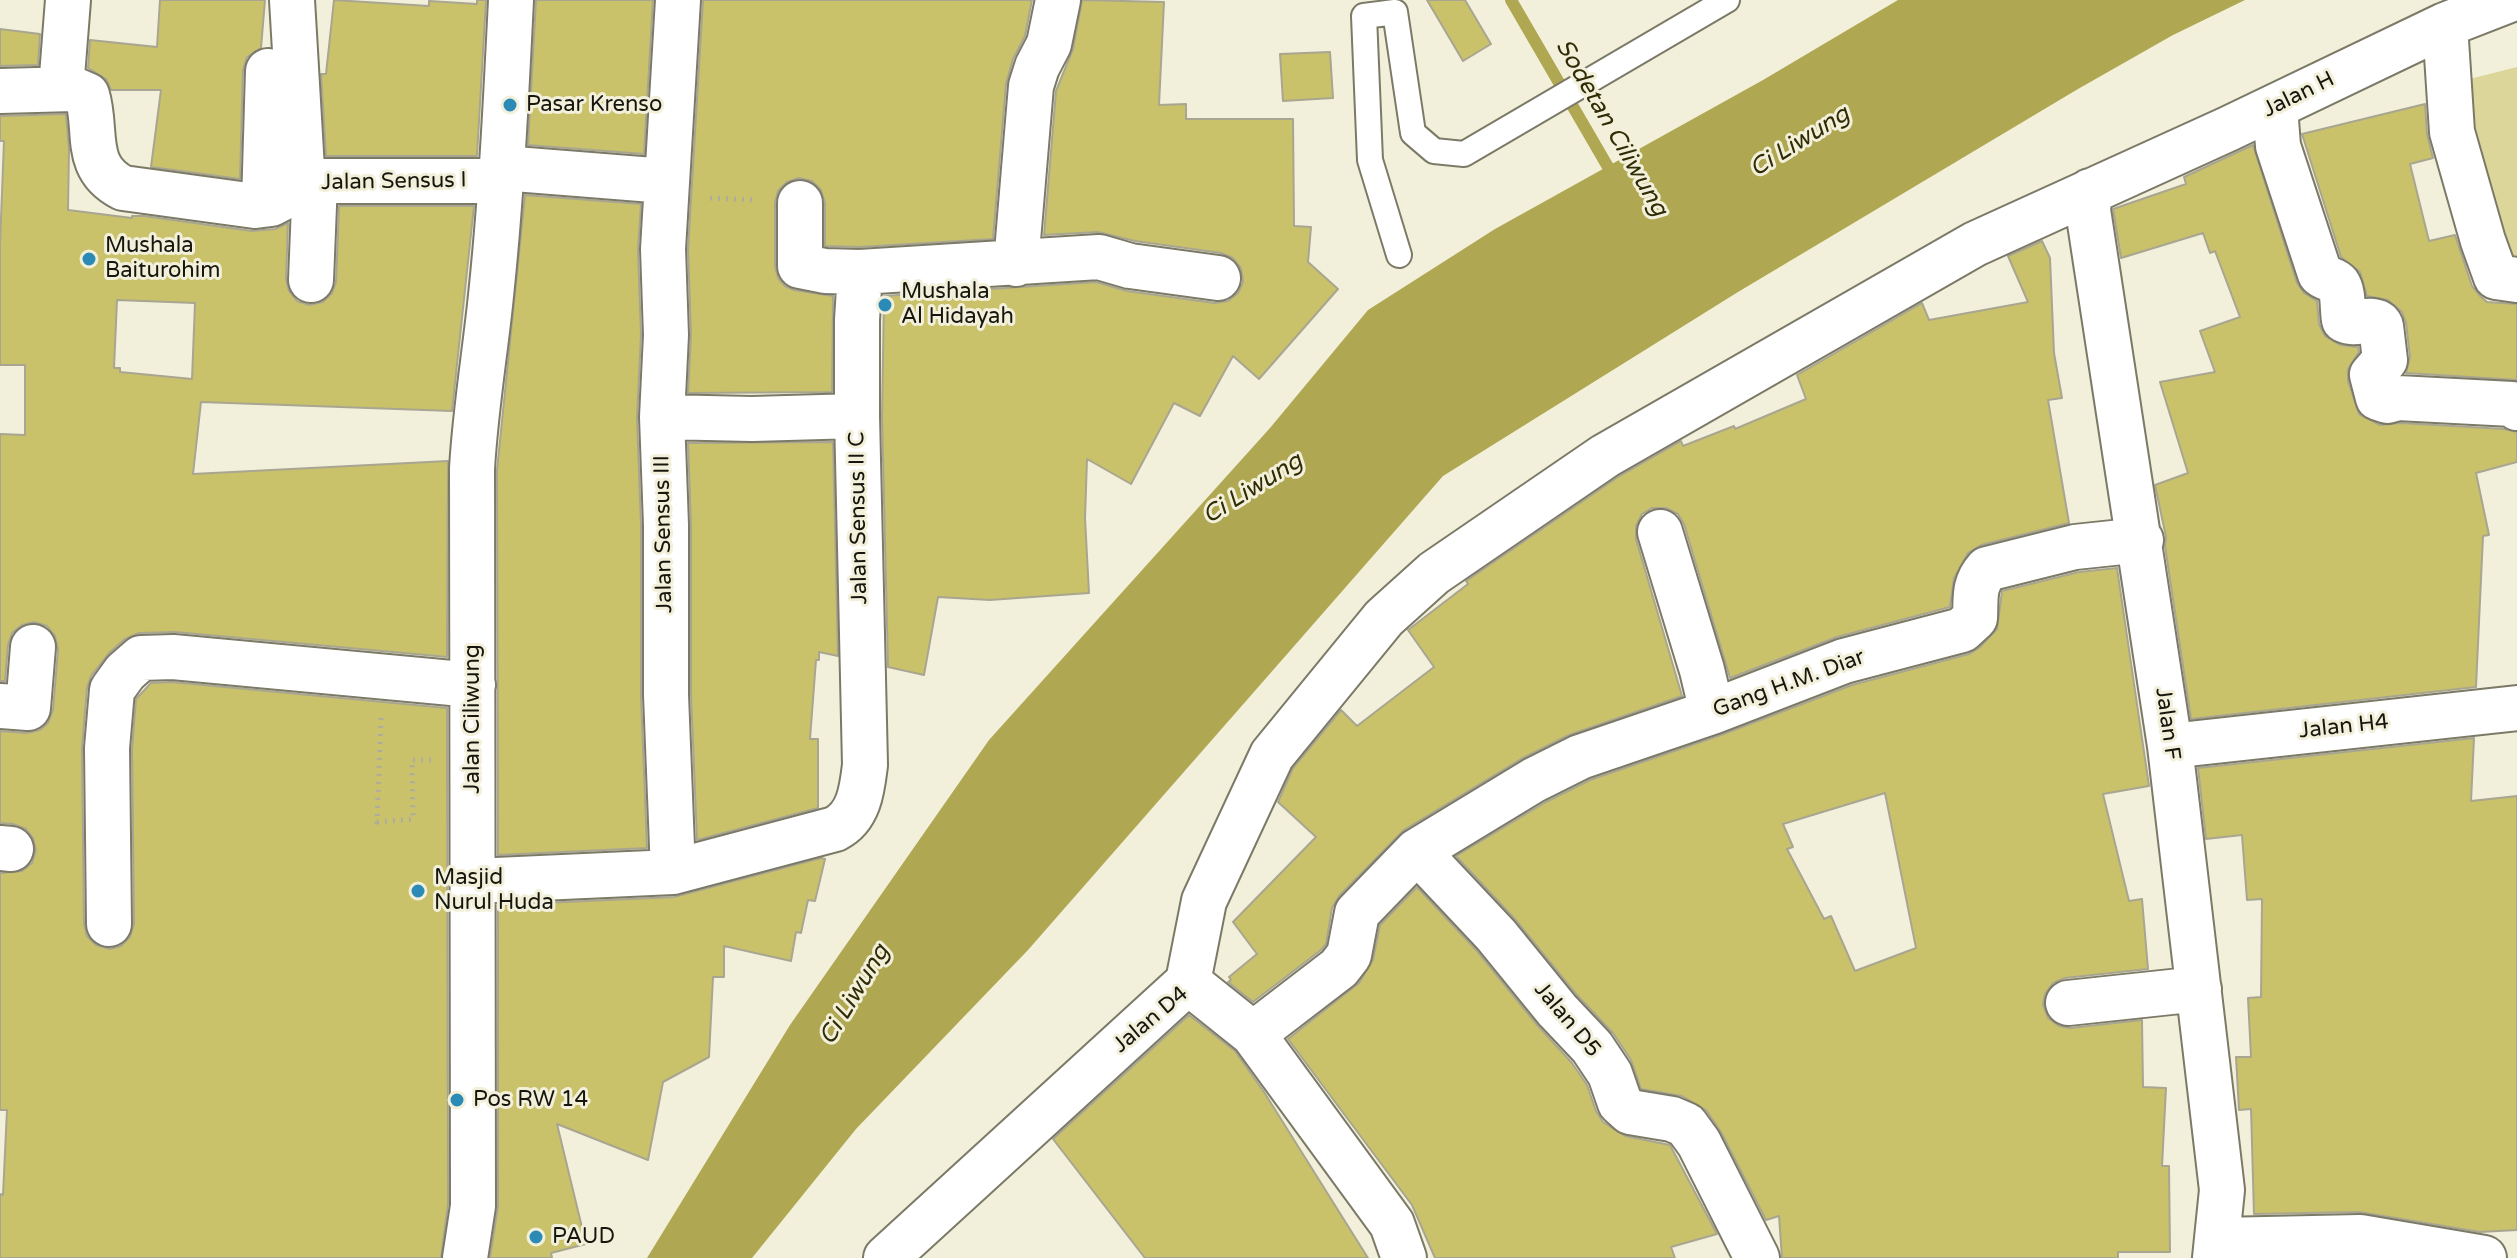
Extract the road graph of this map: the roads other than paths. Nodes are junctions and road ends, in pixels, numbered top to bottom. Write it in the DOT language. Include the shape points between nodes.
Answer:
graph roads {
  1 [pos="68,0"];
  2 [pos="292,0"];
  3 [pos="511,0"];
  4 [pos="678,0"];
  5 [pos="1058,0"];
  6 [pos="1727,0"];
  7 [pos="2509,0"];
  8 [pos="2445,25"];
  9 [pos="268,71"];
  10 [pos="0,91"];
  11 [pos="74,92"];
  12 [pos="2275,107"];
  13 [pos="502,174"];
  14 [pos="666,181"];
  15 [pos="309,183"];
  16 [pos="2090,191"];
  17 [pos="800,203"];
  18 [pos="264,204"];
  19 [pos="1399,255"];
  20 [pos="1016,264"];
  21 [pos="860,272"];
  22 [pos="1218,278"];
  23 [pos="311,280"];
  24 [pos="2517,280"];
  25 [pos="2517,408"];
  26 [pos="857,416"];
  27 [pos="662,417"];
  28 [pos="1660,532"];
  29 [pos="2141,540"];
  30 [pos="33,647"];
  31 [pos="473,685"];
  32 [pos="0,706"];
  33 [pos="2517,708"];
  34 [pos="1712,712"];
  35 [pos="2170,746"];
  36 [pos="1417,851"];
  37 [pos="673,872"];
  38 [pos="474,881"];
  39 [pos="109,924"];
  40 [pos="1188,982"];
  41 [pos="2199,989"];
  42 [pos="2068,1003"];
  43 [pos="1253,1034"];
  44 [pos="2217,1249"];
  45 [pos="465,1258"];
  46 [pos="886,1258"];
  47 [pos="1404,1258"];
  48 [pos="1757,1258"];
  49 [pos="2484,1258"];
  1 -- 11 [label="street, Jalan Sensus I"];
  2 -- 15 [label="street"];
  3 -- 13 [label="street"];
  4 -- 14 [label="street, Jalan Sensus III"];
  5 -- 20 [label="street" via="1049,44 1031,86"];
  6 -- 19 [label="lane" via="1464,154 1434,151 1413,133 1395,12 1364,16 1370,160"];
  7 -- 8 [label="street, Jalan H"];
  8 -- 12 [label="street, Jalan H"];
  8 -- 24 [label="street" via="2452,132 2463,173 2496,277"];
  9 -- 18 [label="street"];
  10 -- 11 [label="street"];
  11 -- 18 [label="street, Jalan Sensus I" via="92,111 95,159 113,183"];
  12 -- 16 [label="street, Jalan H"];
  12 -- 25 [label="street" via="2278,146 2320,274 2340,287 2344,320 2372,320 2381,326 2385,360 2372,375 2378,398"];
  13 -- 14 [label="street, Jalan Sensus I"];
  13 -- 15 [label="street, Jalan Sensus I"];
  13 -- 31 [label="street, Jalan Ciliwung" via="475,415"];
  14 -- 27 [label="street, Jalan Sensus III"];
  15 -- 18 [label="street, Jalan Sensus I"];
  15 -- 23 [label="street"];
  16 -- 29 [label="street, Jalan F" via="2088,210"];
  16 -- 40 [label="street, Jalan H" via="1975,244 1605,456 1434,573 1384,618 1272,755 1204,901"];
  17 -- 21 [label="street" via="800,266"];
  20 -- 21 [label="street"];
  20 -- 22 [label="street" via="1099,257"];
  21 -- 26 [label="street, Jalan Sensus II C"];
  26 -- 27 [label="street"];
  26 -- 37 [label="street, Jalan Sensus II C" via="865,765 855,809 844,825"];
  27 -- 37 [label="street, Jalan Sensus III"];
  28 -- 34 [label="street"];
  29 -- 34 [label="street, Gang H.M. Diar" via="2075,547 1987,569 1974,591 1975,618 1962,630 1844,661"];
  29 -- 35 [label="street, Jalan F"];
  30 -- 32 [label="street" via="28,708"];
  31 -- 38 [label="street, Jalan Ciliwung"];
  31 -- 39 [label="street" via="141,658 112,690 107,748"];
  33 -- 35 [label="street, Jalan H4"];
  34 -- 36 [label="street, Gang H.M. Diar" via="1580,757"];
  35 -- 41 [label="street, Jalan F"];
  36 -- 43 [label="street, Gang H.M. Diar" via="1357,913 1349,955 1339,968"];
  36 -- 48 [label="street, Jalan D5" via="1592,1047 1610,1074 1620,1103 1630,1112 1686,1125"];
  37 -- 38 [label="street"];
  38 -- 45 [label="street, Jalan Ciliwung" via="473,1206"];
  40 -- 43 [label="street, Jalan D4"];
  40 -- 46 [label="street, Jalan D4"];
  41 -- 42 [label="street"];
  41 -- 44 [label="street, Jalan F" via="2222,1190"];
  43 -- 47 [label="street, Jalan D4" via="1392,1224"];
  44 -- 49 [label="street" via="2360,1237"];
}
